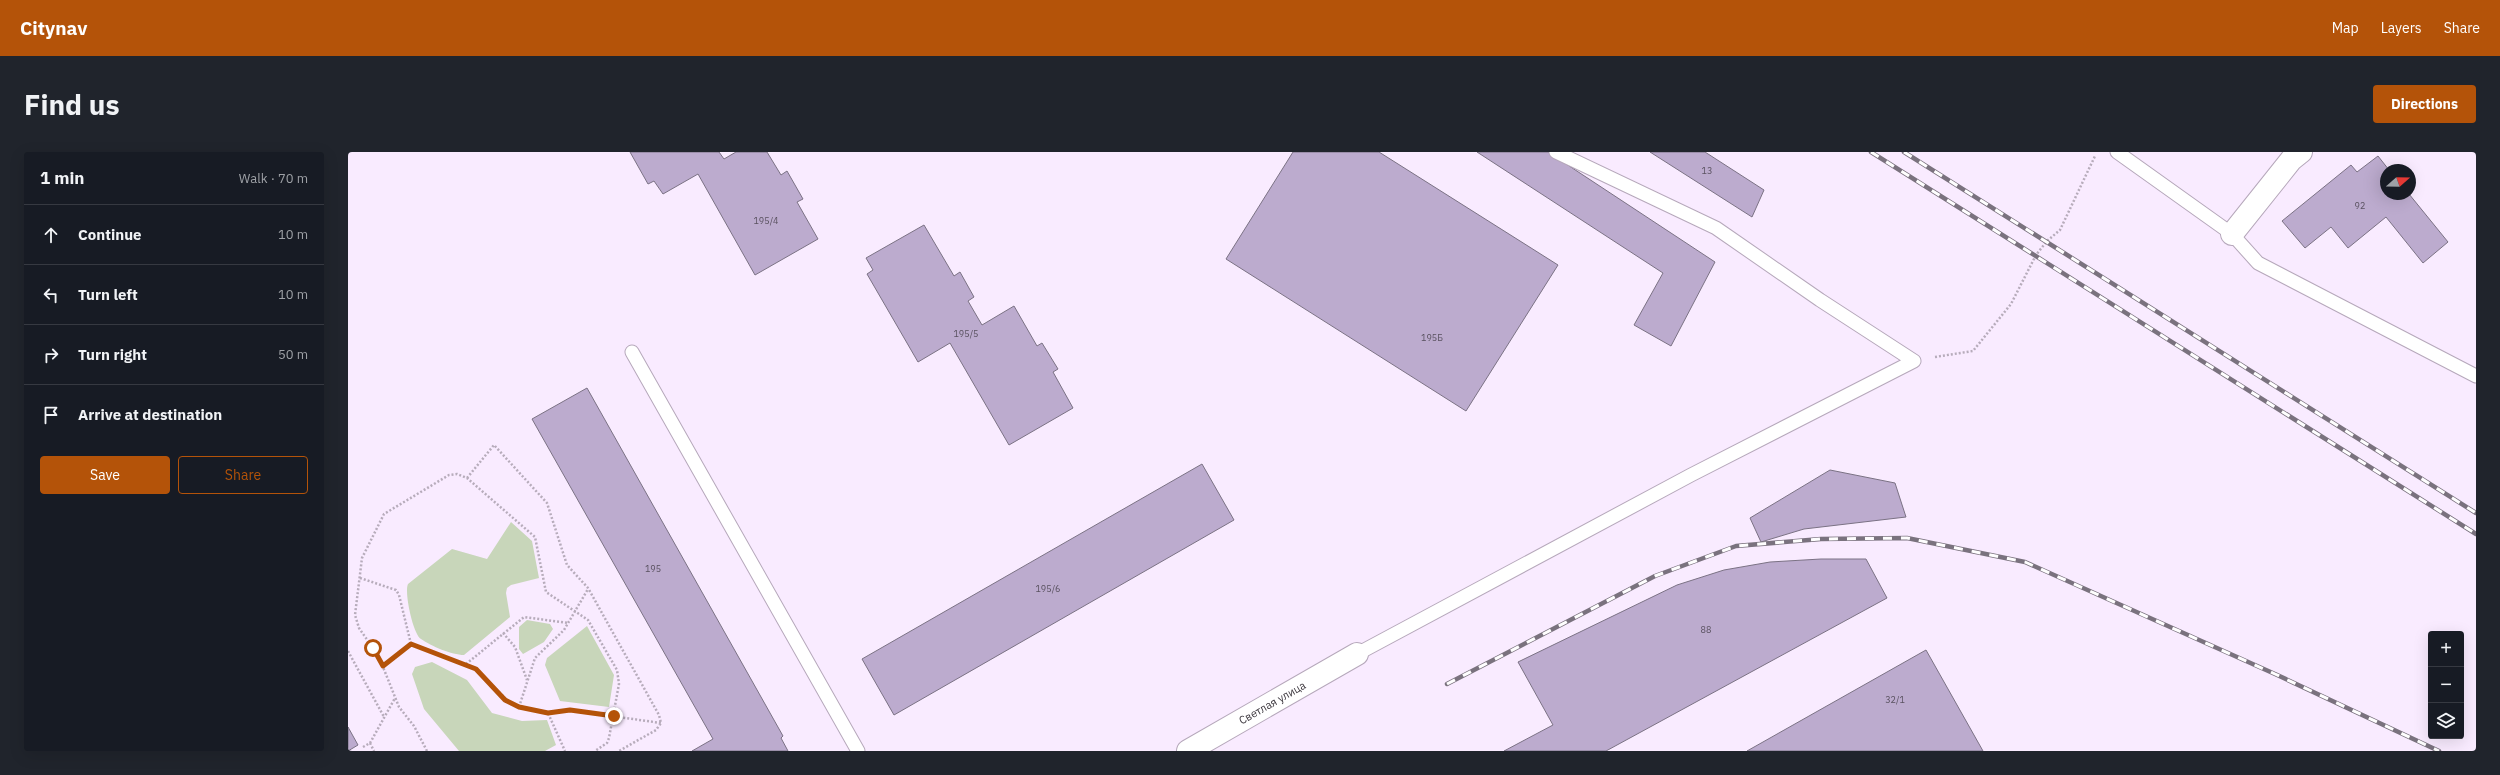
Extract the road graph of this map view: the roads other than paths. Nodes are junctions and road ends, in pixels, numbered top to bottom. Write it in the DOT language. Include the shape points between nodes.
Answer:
graph roads {
  1 [pos="1556,152"];
  2 [pos="2117,152"];
  3 [pos="2301,152"];
  4 [pos="2232,234"];
  5 [pos="632,352"];
  6 [pos="2476,376"];
  7 [pos="1357,654"];
  8 [pos="858,751"];
  9 [pos="1188,751"];
  1 -- 7 [label="lane" via="1716,228 1914,361 1692,475"];
  2 -- 4 [label="lane"];
  3 -- 4 [label="street" via="2291,160"];
  4 -- 6 [label="lane" via="2258,263"];
  5 -- 8 [label="lane"];
  7 -- 9 [label="street, Светлая улица"];
}
